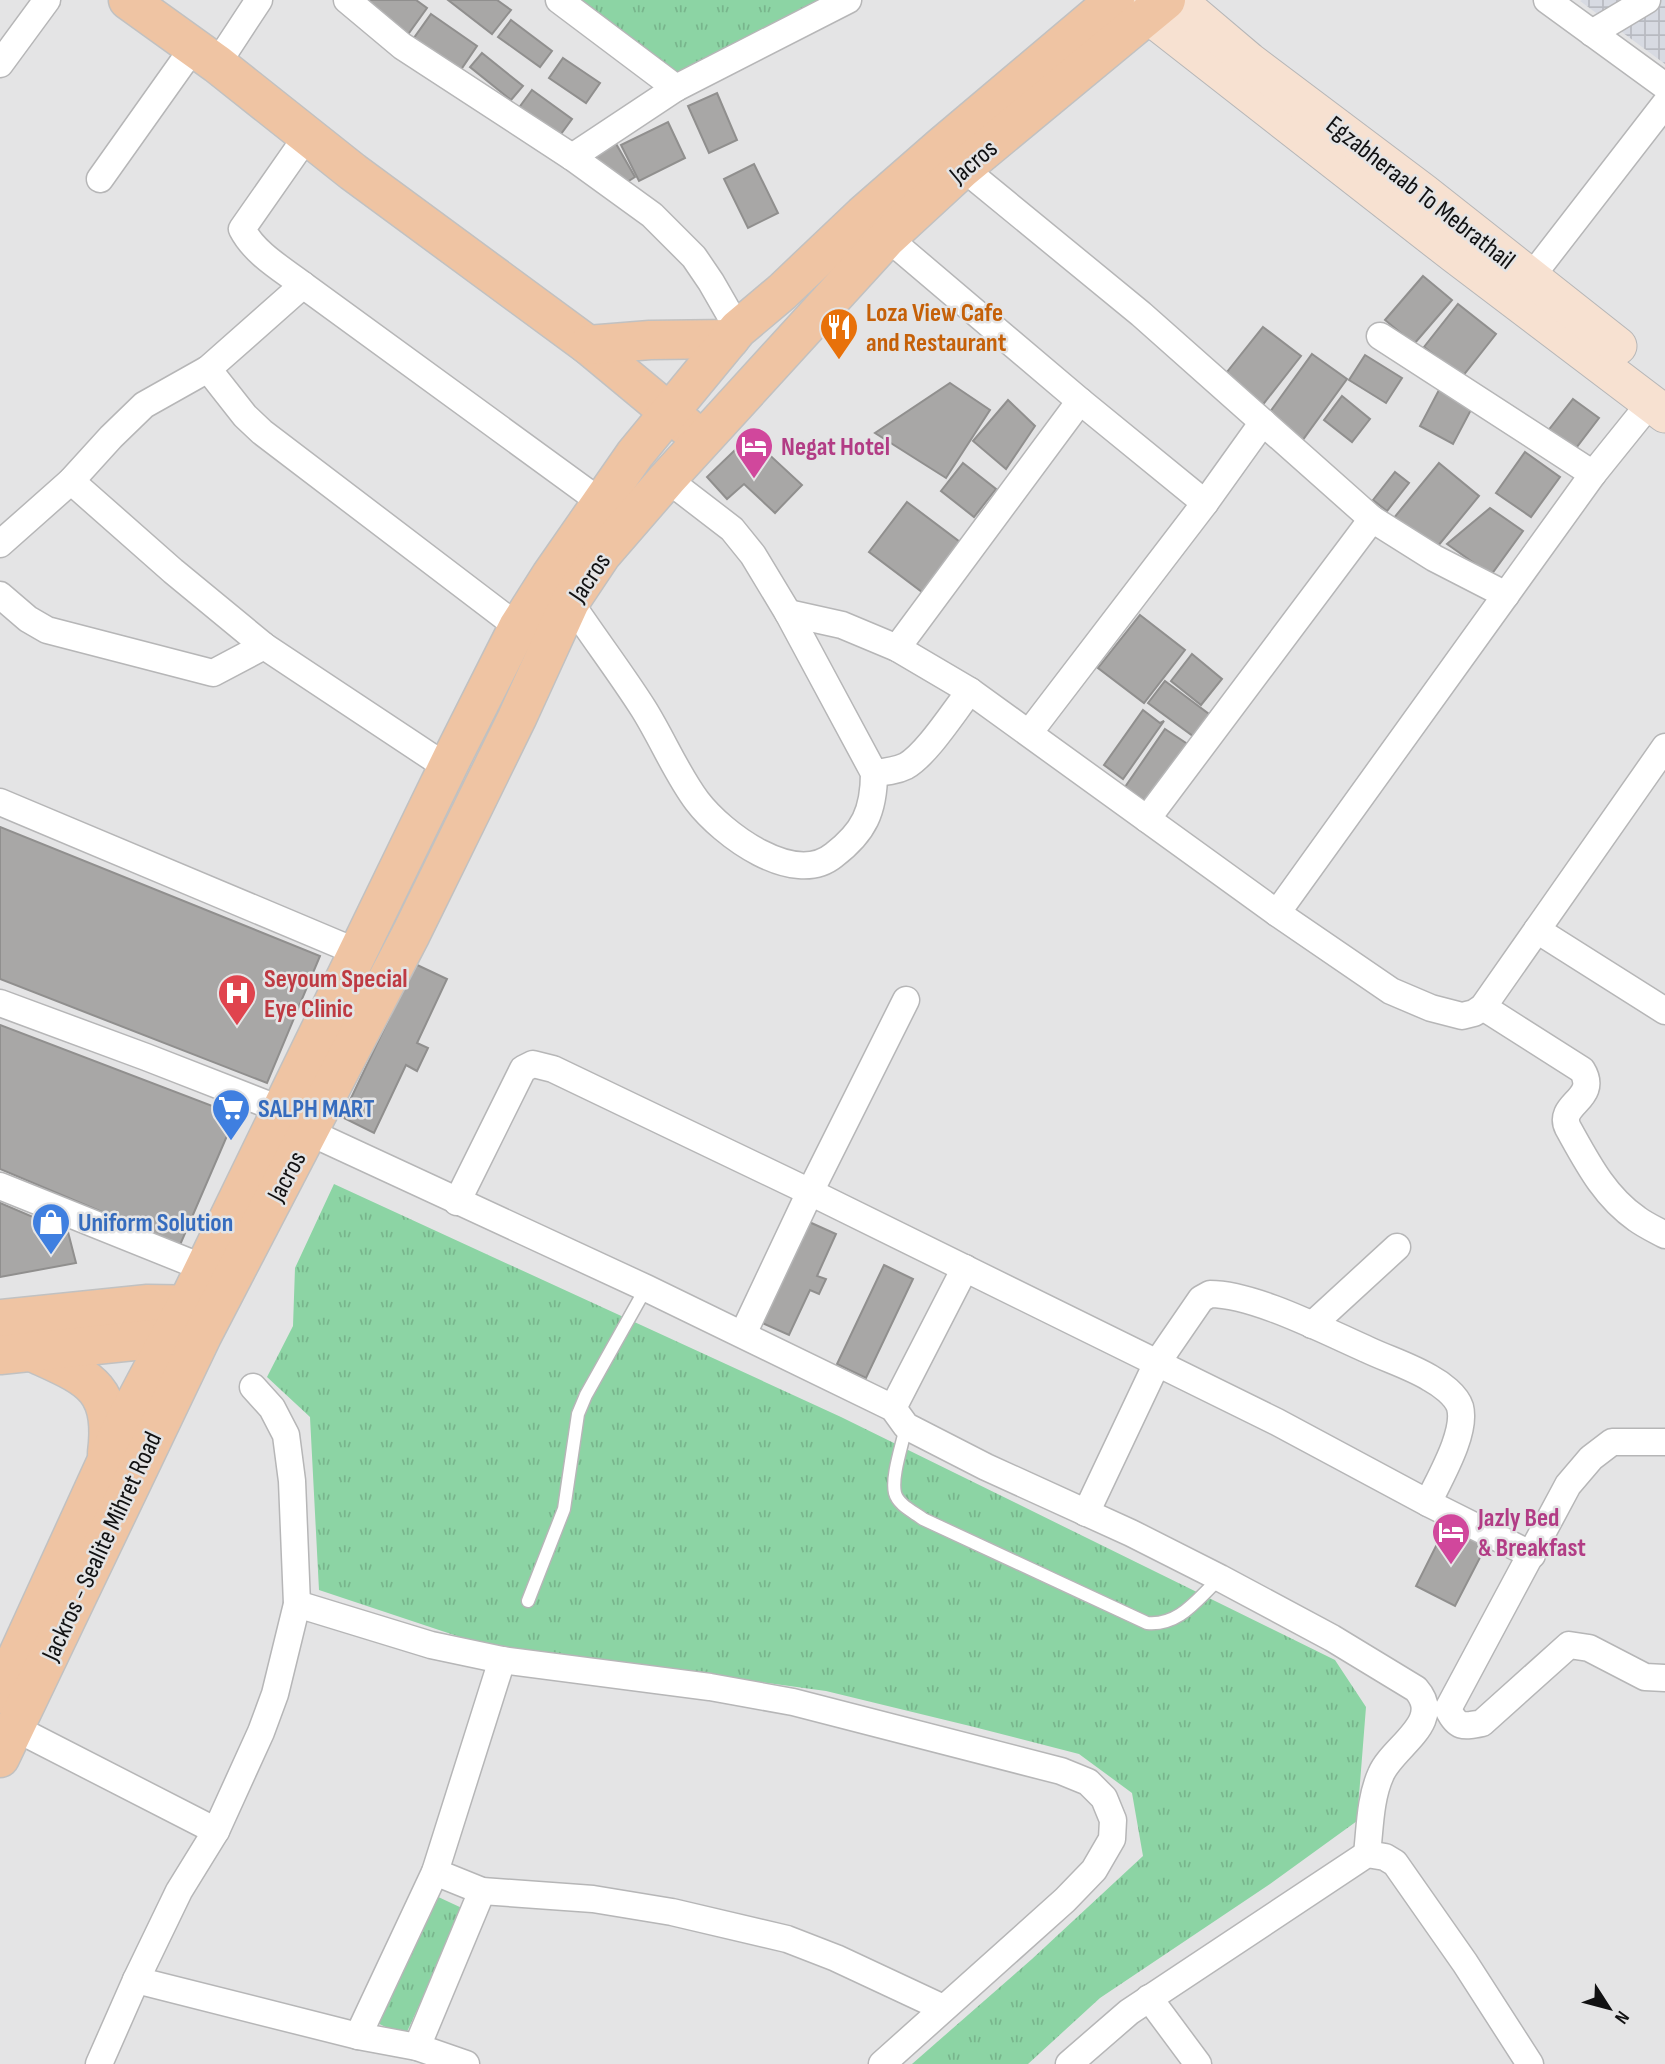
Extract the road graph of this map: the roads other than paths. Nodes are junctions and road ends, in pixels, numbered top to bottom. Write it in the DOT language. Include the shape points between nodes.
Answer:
graph roads {
  1 [pos="47,0"];
  2 [pos="128,0"];
  3 [pos="259,0"];
  4 [pos="347,0"];
  5 [pos="559,0"];
  6 [pos="848,0"];
  7 [pos="1115,0"];
  8 [pos="1547,0"];
  9 [pos="1647,0"];
  10 [pos="1155,4"];
  11 [pos="1592,33"];
  12 [pos="205,56"];
  13 [pos="0,64"];
  14 [pos="1665,86"];
  15 [pos="676,88"];
  16 [pos="1665,104"];
  17 [pos="307,136"];
  18 [pos="572,157"];
  19 [pos="963,169"];
  20 [pos="100,179"];
  21 [pos="875,227"];
  22 [pos="1531,277"];
  23 [pos="303,285"];
  24 [pos="734,334"];
  25 [pos="1380,336"];
  26 [pos="588,345"];
  27 [pos="208,369"];
  28 [pos="1660,400"];
  29 [pos="1080,401"];
  30 [pos="667,413"];
  31 [pos="1263,422"];
  32 [pos="704,440"];
  33 [pos="1593,474"];
  34 [pos="667,479"];
  35 [pos="71,481"];
  36 [pos="603,503"];
  37 [pos="1205,503"];
  38 [pos="1372,519"];
  39 [pos="0,544"];
  40 [pos="0,596"];
  41 [pos="1506,596"];
  42 [pos="570,602"];
  43 [pos="788,613"];
  44 [pos="518,627"];
  45 [pos="264,646"];
  46 [pos="897,648"];
  47 [pos="970,691"];
  48 [pos="1029,733"];
  49 [pos="1662,757"];
  50 [pos="447,768"];
  51 [pos="874,773"];
  52 [pos="0,802"];
  53 [pos="1147,819"];
  54 [pos="1277,913"];
  55 [pos="1536,930"];
  56 [pos="356,953"];
  57 [pos="906,1000"];
  58 [pos="0,1003"];
  59 [pos="1483,1007"];
  60 [pos="1665,1011"];
  61 [pos="296,1121"];
  62 [pos="0,1186"];
  63 [pos="810,1192"];
  64 [pos="457,1202"];
  65 [pos="1665,1236"];
  66 [pos="1397,1247"];
  67 [pos="204,1268"];
  68 [pos="965,1269"];
  69 [pos="646,1287"];
  70 [pos="0,1319"];
  71 [pos="195,1320"];
  72 [pos="1312,1325"];
  73 [pos="743,1334"];
  74 [pos="15,1353"];
  75 [pos="1157,1363"];
  76 [pos="253,1387"];
  77 [pos="900,1417"];
  78 [pos="1665,1443"];
  79 [pos="106,1466"];
  80 [pos="1428,1503"];
  81 [pos="1086,1513"];
  82 [pos="1532,1555"];
  83 [pos="1220,1578"];
  84 [pos="527,1601"];
  85 [pos="297,1604"];
  86 [pos="502,1660"];
  87 [pos="1665,1678"];
  88 [pos="0,1694"];
  89 [pos="1437,1710"];
  90 [pos="7,1743"];
  91 [pos="216,1831"];
  92 [pos="1367,1854"];
  93 [pos="435,1872"];
  94 [pos="482,1891"];
  95 [pos="136,1980"];
  96 [pos="1149,1998"];
  97 [pos="943,2008"];
  98 [pos="358,2036"];
  99 [pos="417,2047"];
  100 [pos="99,2064"];
  101 [pos="466,2064"];
  102 [pos="882,2064"];
  103 [pos="1069,2064"];
  104 [pos="1198,2064"];
  105 [pos="1530,2064"];
  1 -- 13 [label="street"];
  2 -- 12 [label="main road"];
  3 -- 12 [label="street"];
  4 -- 18 [label="street" via="402,46"];
  5 -- 15 [label="street"];
  6 -- 15 [label="street"];
  7 -- 21 [label="main road, Jacros" via="942,146"];
  8 -- 11 [label="street"];
  9 -- 11 [label="street"];
  10 -- 19 [label="main road, Jacros"];
  10 -- 22 [label="main road, Egzabheraab To Mebrathail" via="1249,61"];
  10 -- 28 [label="main road" via="1454,254"];
  11 -- 14 [label="street"];
  12 -- 17 [label="main road"];
  12 -- 20 [label="street"];
  15 -- 18 [label="street"];
  16 -- 22 [label="street"];
  17 -- 23 [label="street" via="242,229 259,251"];
  17 -- 26 [label="main road"];
  18 -- 24 [label="street" via="652,215 694,257 712,282"];
  19 -- 21 [label="main road, Jacros"];
  19 -- 31 [label="street" via="1141,314"];
  21 -- 24 [label="main road, Jacros" via="782,292"];
  21 -- 29 [label="street"];
  21 -- 32 [label="main road, Jacros" via="809,322"];
  22 -- 28 [label="main road, Egzabheraab To Mebrathail"];
  23 -- 27 [label="street"];
  23 -- 36 [label="street"];
  24 -- 26 [label="main road"];
  24 -- 30 [label="main road, Jacros"];
  25 -- 33 [label="street"];
  26 -- 30 [label="main road"];
  27 -- 35 [label="street" via="144,405"];
  27 -- 44 [label="street" via="262,432"];
  28 -- 33 [label="street"];
  29 -- 37 [label="street"];
  29 -- 46 [label="street"];
  30 -- 32 [label="main road"];
  30 -- 36 [label="main road, Jacros"];
  31 -- 37 [label="street"];
  31 -- 38 [label="street"];
  32 -- 34 [label="main road, Jacros"];
  33 -- 41 [label="street"];
  34 -- 42 [label="main road, Jacros" via="602,554"];
  34 -- 43 [label="street" via="732,529"];
  35 -- 39 [label="street"];
  35 -- 45 [label="street"];
  36 -- 44 [label="main road, Jacros"];
  37 -- 48 [label="street"];
  38 -- 41 [label="street"];
  38 -- 53 [label="street"];
  40 -- 45 [label="street" via="47,630 213,673"];
  41 -- 54 [label="street"];
  42 -- 51 [label="street" via="643,708 697,800 712,818 770,859 807,866 830,859 852,841 868,818"];
  42 -- 61 [label="main road, Jacros" via="411,934"];
  43 -- 46 [label="street" via="842,625"];
  43 -- 51 [label="street"];
  44 -- 50 [label="main road, Jacros"];
  45 -- 50 [label="street"];
  46 -- 47 [label="street"];
  47 -- 48 [label="street"];
  47 -- 51 [label="street" via="918,757 905,766"];
  48 -- 53 [label="street"];
  49 -- 55 [label="street"];
  50 -- 56 [label="main road, Jacros"];
  52 -- 56 [label="street"];
  53 -- 54 [label="street"];
  54 -- 59 [label="street" via="1391,991 1462,1016"];
  55 -- 59 [label="street"];
  55 -- 60 [label="street"];
  56 -- 61 [label="main road, Jacros"];
  57 -- 63 [label="street"];
  58 -- 61 [label="street" via="146,1057"];
  59 -- 65 [label="street" via="1582,1070 1587,1085 1584,1094 1564,1121 1616,1202"];
  61 -- 64 [label="street"];
  61 -- 67 [label="main road, Jacros"];
  61 -- 71 [label="main road, Jacros"];
  62 -- 67 [label="street"];
  63 -- 64 [label="street" via="553,1069 533,1064 523,1069"];
  63 -- 68 [label="street"];
  63 -- 73 [label="street"];
  64 -- 69 [label="street"];
  66 -- 72 [label="street"];
  67 -- 71 [label="main road, Jacros"];
  68 -- 75 [label="street"];
  68 -- 77 [label="street"];
  69 -- 73 [label="street"];
  69 -- 84 [label="lane" via="586,1395 564,1509"];
  70 -- 71 [label="main road" via="148,1304"];
  71 -- 74 [label="main road"];
  71 -- 79 [label="main road, Jacros" via="123,1425"];
  71 -- 90 [label="main road, Jackros - Sealite Mihret Road"];
  72 -- 75 [label="street" via="1243,1298 1210,1294 1201,1299"];
  72 -- 80 [label="street" via="1430,1378 1460,1406 1456,1443"];
  73 -- 77 [label="street"];
  74 -- 79 [label="main road" via="80,1374 96,1388 105,1403 110,1430"];
  75 -- 80 [label="street"];
  75 -- 81 [label="street"];
  76 -- 85 [label="street" via="272,1408 286,1435"];
  77 -- 81 [label="street" via="985,1467"];
  77 -- 83 [label="lane" via="895,1493 923,1519 1147,1623 1162,1625 1179,1616"];
  78 -- 82 [label="street" via="1612,1442 1591,1458 1568,1485"];
  79 -- 88 [label="main road, Jacros"];
  80 -- 82 [label="street"];
  81 -- 83 [label="street"];
  82 -- 89 [label="street"];
  83 -- 89 [label="street" via="1416,1689"];
  85 -- 86 [label="street" via="431,1645"];
  85 -- 91 [label="street" via="275,1694"];
  86 -- 93 [label="street"];
  86 -- 97 [label="street" via="793,1702 1061,1771 1088,1782 1104,1798 1113,1820 1112,1839 1094,1870"];
  87 -- 89 [label="street" via="1645,1677 1589,1648 1569,1645 1482,1723 1465,1727"];
  89 -- 92 [label="street" via="1386,1762 1379,1776"];
  90 -- 91 [label="street"];
  91 -- 95 [label="street" via="179,1891"];
  92 -- 96 [label="street"];
  92 -- 105 [label="street" via="1395,1863"];
  93 -- 94 [label="street"];
  93 -- 98 [label="street"];
  94 -- 97 [label="street" via="593,1899 787,1940"];
  94 -- 99 [label="street"];
  95 -- 98 [label="street"];
  95 -- 100 [label="street"];
  96 -- 103 [label="street"];
  96 -- 104 [label="street"];
  97 -- 102 [label="street"];
  98 -- 99 [label="street"];
  99 -- 101 [label="street"];
}
